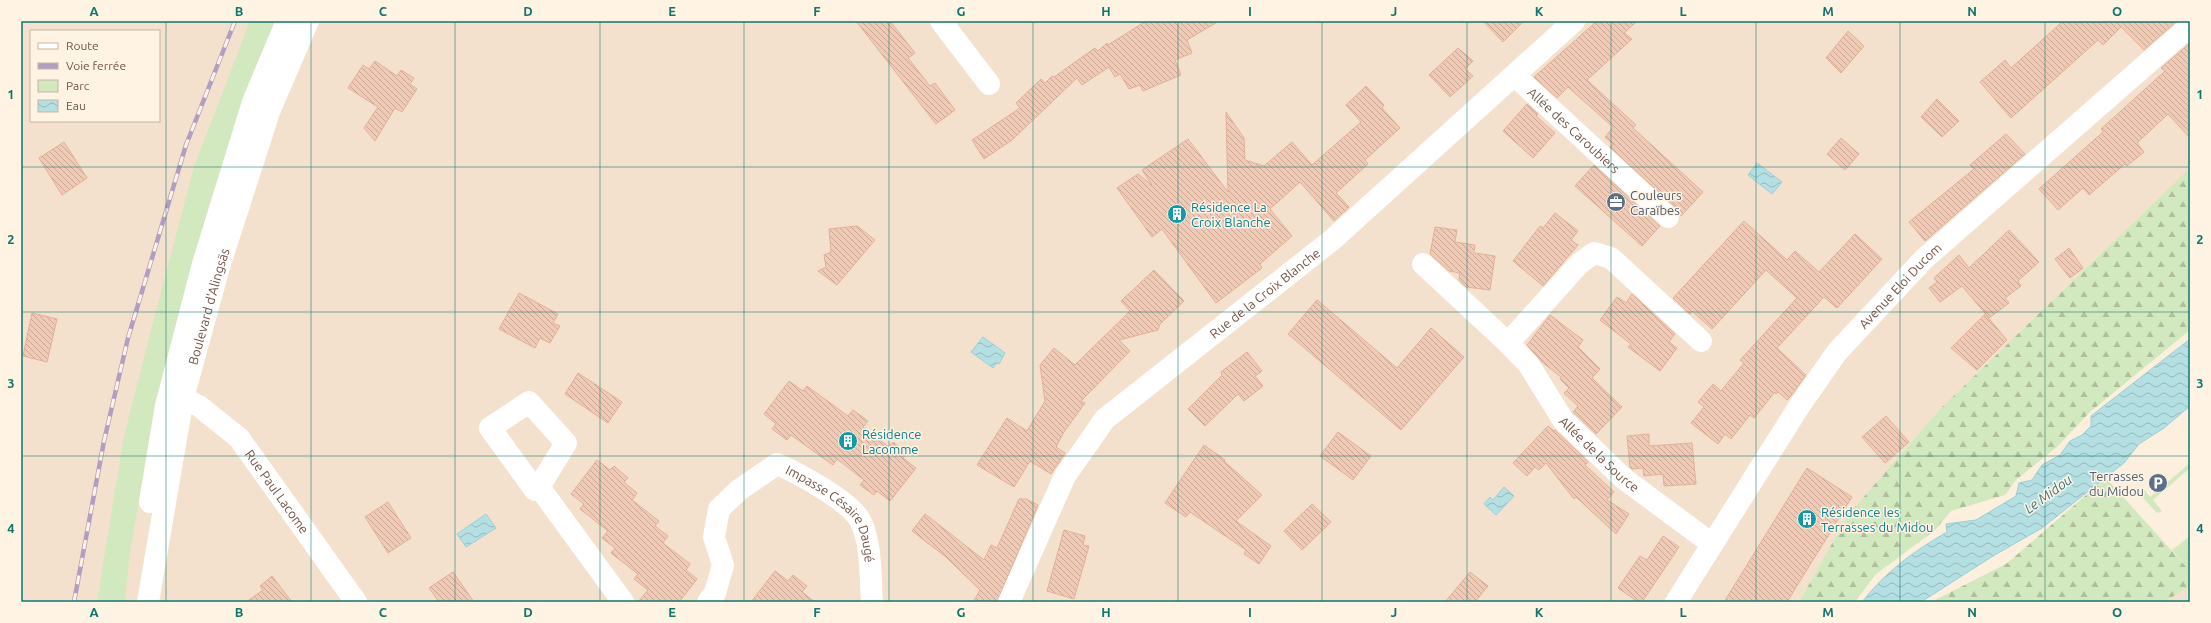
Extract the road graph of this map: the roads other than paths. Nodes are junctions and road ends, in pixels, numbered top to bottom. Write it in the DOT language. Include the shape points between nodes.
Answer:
graph roads {
  1 [pos="287,21"];
  2 [pos="308,21"];
  3 [pos="941,21"];
  4 [pos="1574,21"];
  5 [pos="2190,26"];
  6 [pos="1515,76"];
  7 [pos="989,84"];
  8 [pos="1668,217"];
  9 [pos="1423,264"];
  10 [pos="1701,341"];
  11 [pos="1508,343"];
  12 [pos="183,398"];
  13 [pos="539,487"];
  14 [pos="1712,544"];
  15 [pos="1015,600"];
  16 [pos="134,602"];
  17 [pos="148,602"];
  18 [pos="356,602"];
  19 [pos="623,602"];
  20 [pos="708,602"];
  21 [pos="872,602"];
  22 [pos="1676,602"];
  1 -- 16 [label="street, Boulevard d'Alingsäs" via="253,102 199,279 166,406"];
  2 -- 12 [label="street, Boulevard d'Alingsäs" via="269,112 219,267"];
  3 -- 7 [label="street"];
  4 -- 6 [label="street, Rue de la Croix Blanche"];
  5 -- 14 [label="street, Avenue Eloi Ducom" via="1924,259 1838,352 1804,399"];
  6 -- 8 [label="street, Allée des Caroubiers"];
  6 -- 15 [label="street, Rue de la Croix Blanche" via="1332,240 1104,419 1065,476"];
  9 -- 11 [label="street, Allée de la Source"];
  10 -- 11 [label="street" via="1611,258 1594,253 1579,264"];
  11 -- 14 [label="street, Allée de la Source" via="1529,365 1563,420 1623,478"];
  12 -- 17 [label="street, Boulevard d'Alingsäs"];
  12 -- 18 [label="street, Rue Paul Lacome" via="199,406 240,438"];
  13 -- 19 [label="street"];
  14 -- 22 [label="street, Avenue Eloi Ducom"];
  20 -- 21 [label="street, Impasse Césaire Daugé" via="715,593 722,565 714,537 719,509 740,490 777,464 800,474 843,504 860,520 867,544"];
}
